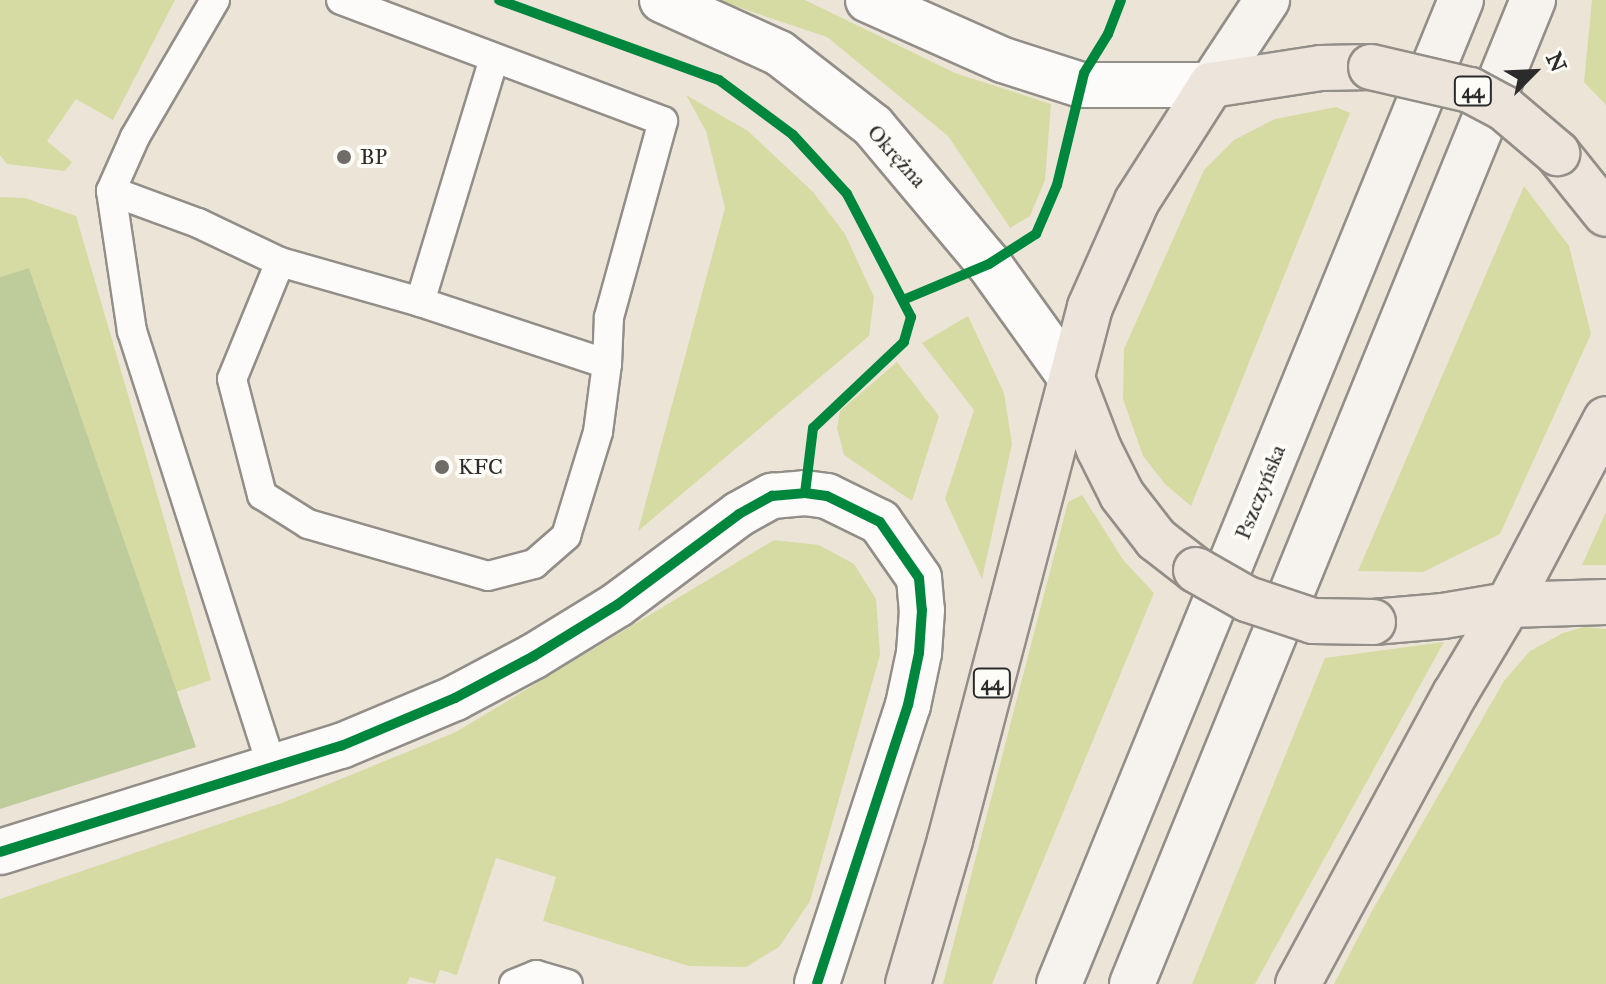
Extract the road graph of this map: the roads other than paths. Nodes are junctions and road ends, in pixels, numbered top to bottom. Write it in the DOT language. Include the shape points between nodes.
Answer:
graph roads {
  1 [pos="215,0"];
  2 [pos="341,0"];
  3 [pos="662,0"];
  4 [pos="868,0"];
  5 [pos="1267,0"];
  6 [pos="1461,0"];
  7 [pos="1533,0"];
  8 [pos="494,59"];
  9 [pos="1211,85"];
  10 [pos="111,191"];
  11 [pos="1606,214"];
  12 [pos="280,262"];
  13 [pos="420,302"];
  14 [pos="607,364"];
  15 [pos="1073,381"];
  16 [pos="1606,419"];
  17 [pos="1606,602"];
  18 [pos="1508,605"];
  19 [pos="273,769"];
  20 [pos="0,852"];
  21 [pos="514,984"];
  22 [pos="568,984"];
  23 [pos="817,984"];
  24 [pos="908,984"];
  25 [pos="1059,984"];
  26 [pos="1132,984"];
  27 [pos="1298,984"];
  1 -- 10 [label="lane" via="135,137"];
  2 -- 8 [label="lane"];
  3 -- 15 [label="street, Okrężna" via="779,53 873,126 989,264"];
  4 -- 9 [label="street" via="1003,60 1081,85"];
  5 -- 9 [label="main road"];
  6 -- 25 [label="main road, Pszczyńska"];
  7 -- 26 [label="main road"];
  8 -- 13 [label="lane"];
  8 -- 14 [label="lane" via="663,121 609,317"];
  9 -- 11 [label="main road, 44, bridge" via="1321,68 1371,67 1470,90 1504,108 1557,153"];
  9 -- 15 [label="main road, 44" via="1137,201 1090,307"];
  10 -- 12 [label="lane" via="198,223"];
  10 -- 19 [label="lane" via="132,331"];
  12 -- 13 [label="lane"];
  12 -- 14 [label="lane" via="232,379 262,495 308,524 488,576 534,564 566,536 598,432"];
  13 -- 14 [label="lane"];
  15 -- 18 [label="main road, bridge" via="1122,495 1156,539 1247,599 1313,621 1373,622"];
  15 -- 24 [label="main road, 44"];
  16 -- 18 [label="main road"];
  17 -- 18 [label="main road"];
  18 -- 27 [label="main road"];
  19 -- 20 [label="street"];
  19 -- 23 [label="street" via="440,704 534,656 772,496 827,496 880,522 919,578 922,610 908,705"];
  21 -- 22 [label="lane" via="536,975"];
}
